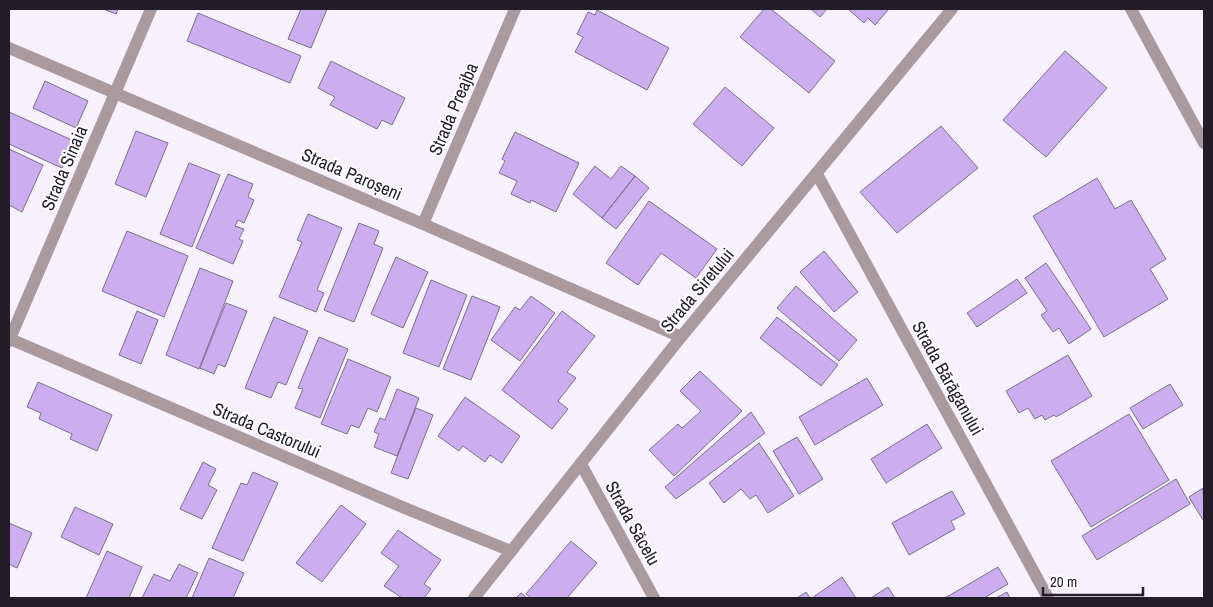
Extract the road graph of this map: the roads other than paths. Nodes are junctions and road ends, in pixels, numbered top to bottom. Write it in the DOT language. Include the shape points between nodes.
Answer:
graph roads {
  1 [pos="151,9"];
  2 [pos="515,9"];
  3 [pos="952,9"];
  4 [pos="1131,9"];
  5 [pos="9,48"];
  6 [pos="116,92"];
  7 [pos="1204,143"];
  8 [pos="817,174"];
  9 [pos="424,224"];
  10 [pos="681,337"];
  11 [pos="9,340"];
  12 [pos="581,464"];
  13 [pos="511,551"];
  14 [pos="474,598"];
  15 [pos="654,598"];
  16 [pos="1048,598"];
  1 -- 6 [label="street, Strada Sinaia"];
  2 -- 9 [label="street, Strada Preajba"];
  3 -- 8 [label="street, Strada Siretului"];
  4 -- 7 [label="street"];
  5 -- 6 [label="street, Strada Paroșeni"];
  6 -- 9 [label="street, Strada Paroșeni"];
  6 -- 11 [label="street, Strada Sinaia"];
  8 -- 10 [label="street, Strada Siretului"];
  8 -- 16 [label="street, Strada Bărăganului"];
  9 -- 10 [label="street, Strada Paroșeni"];
  10 -- 12 [label="street, Strada Siretului"];
  11 -- 13 [label="street, Strada Castorului"];
  12 -- 13 [label="street, Strada Siretului"];
  12 -- 15 [label="street, Strada Săcelu"];
  13 -- 14 [label="street, Strada Siretului"];
}
